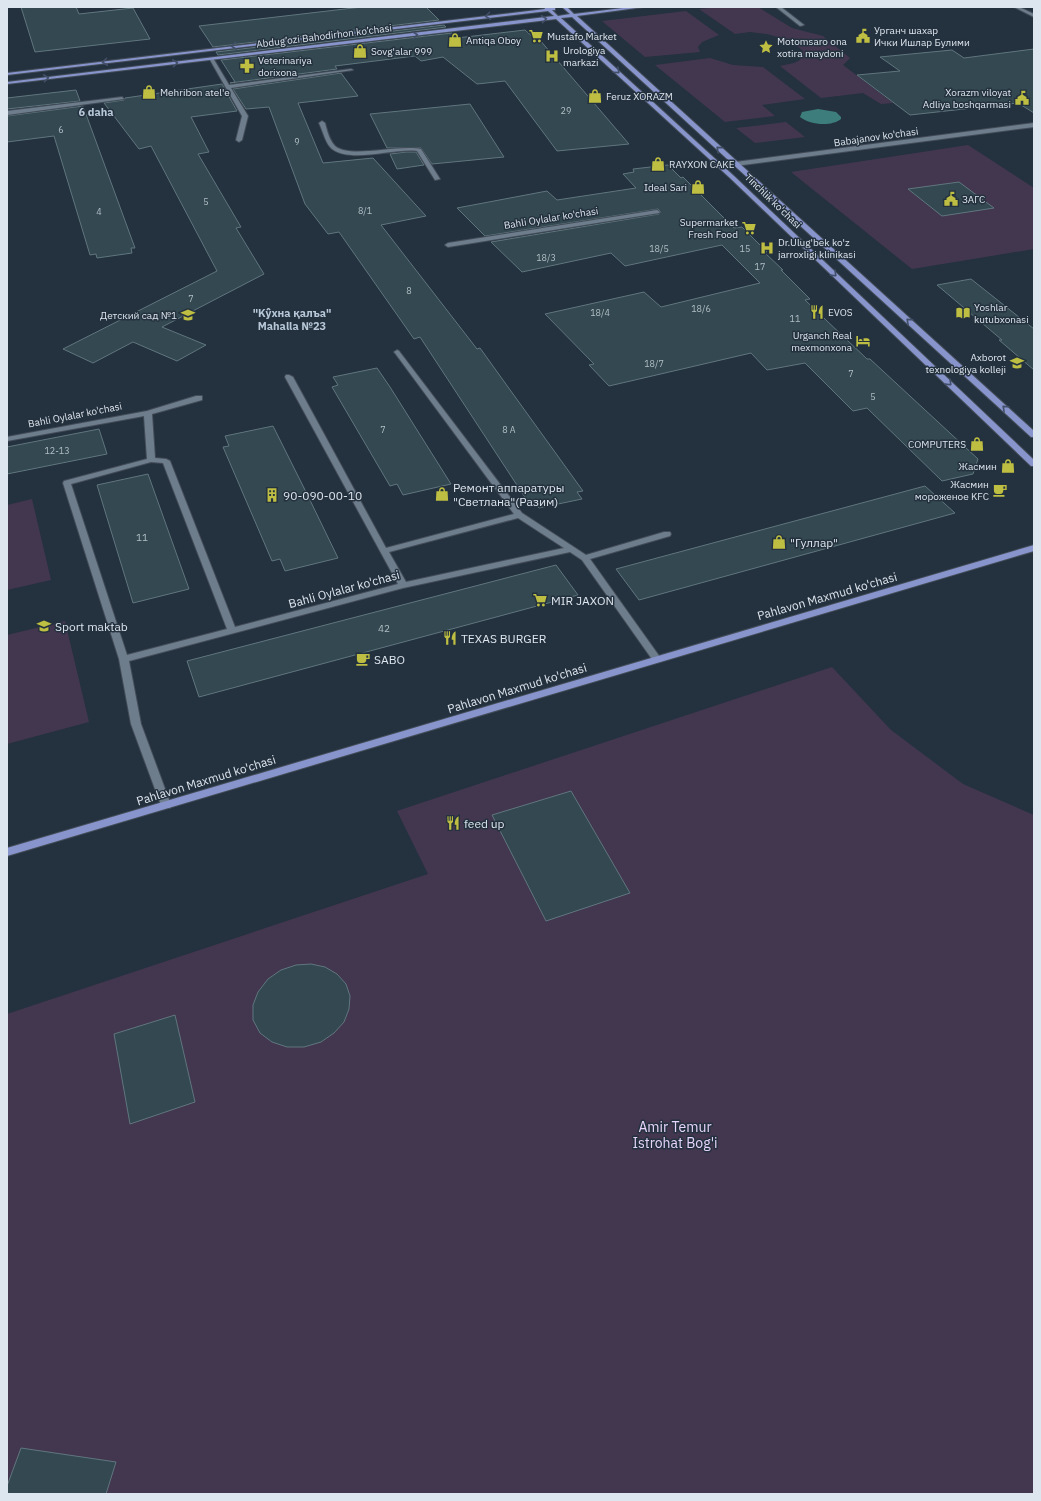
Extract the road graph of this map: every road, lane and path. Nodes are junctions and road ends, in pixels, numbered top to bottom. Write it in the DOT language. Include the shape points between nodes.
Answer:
graph roads {
  1 [pos="564,7"];
  2 [pos="569,7"];
  3 [pos="642,7"];
  4 [pos="778,7"];
  5 [pos="1016,7"];
  6 [pos="548,8"];
  7 [pos="573,16"];
  8 [pos="1034,16"];
  9 [pos="559,18"];
  10 [pos="802,25"];
  11 [pos="210,59"];
  12 [pos="351,70"];
  13 [pos="7,74"];
  14 [pos="7,83"];
  15 [pos="227,87"];
  16 [pos="122,98"];
  17 [pos="7,113"];
  18 [pos="322,123"];
  19 [pos="1034,125"];
  20 [pos="239,140"];
  21 [pos="736,164"];
  22 [pos="720,166"];
  23 [pos="437,179"];
  24 [pos="657,212"];
  25 [pos="448,245"];
  26 [pos="397,352"];
  27 [pos="289,377"];
  28 [pos="199,398"];
  29 [pos="148,413"];
  30 [pos="1034,434"];
  31 [pos="7,439"];
  32 [pos="151,460"];
  33 [pos="1034,464"];
  34 [pos="519,515"];
  35 [pos="667,534"];
  36 [pos="1034,548"];
  37 [pos="572,549"];
  38 [pos="384,551"];
  39 [pos="585,558"];
  40 [pos="402,585"];
  41 [pos="232,631"];
  42 [pos="124,659"];
  43 [pos="658,660"];
  44 [pos="166,806"];
  45 [pos="7,852"];
  1 -- 2 [label="main road, Abdug’ozi Bahodirhon ko’chasi"];
  1 -- 6 [label="main road, Abdug’ozi Bahodirhon ko’chasi"];
  1 -- 7 [label="main road, Tinchlik ko'chasi"];
  3 -- 7 [label="main road, Abdug’ozi Bahodirhon ko’chasi"];
  4 -- 10 [label="street"];
  5 -- 8 [label="street"];
  6 -- 9 [label="main road, Tinchlik ko'chasi"];
  6 -- 13 [label="main road, Abdug’ozi Bahodirhon ko’chasi, one-way"];
  7 -- 9 [label="main road, Abdug’ozi Bahodirhon ko’chasi"];
  21 -- 7 [label="main road, Tinchlik ko'chasi, one-way"];
  11 -- 9 [label="main road, Abdug’ozi Bahodirhon ko’chasi, one-way"];
  9 -- 22 [label="main road, Tinchlik ko'chasi, one-way"];
  14 -- 11 [label="main road, Abdug’ozi Bahodirhon ko’chasi, one-way"];
  11 -- 15 [label="street"];
  12 -- 15 [label="street"];
  15 -- 20 [label="street" via="245,116"];
  16 -- 17 [label="street"];
  18 -- 23 [label="street" via="333,147 342,153 400,148 419,150"];
  19 -- 21 [label="street, Babajanov ko'chasi"];
  21 -- 22 [label="street, Babajanov ko'chasi"];
  30 -- 21 [label="main road, Tinchlik ko'chasi, one-way"];
  22 -- 33 [label="main road, Tinchlik ko'chasi, one-way"];
  24 -- 25 [label="street, Bahli Oylalar ko'chasi"];
  26 -- 34 [label="street"];
  27 -- 38 [label="street"];
  28 -- 29 [label="street, Bahli Oylalar ko'chasi"];
  29 -- 31 [label="street, Bahli Oylalar ko'chasi"];
  29 -- 32 [label="street"];
  32 -- 41 [label="street" via="166,462"];
  32 -- 42 [label="street" via="67,483"];
  34 -- 37 [label="street"];
  34 -- 38 [label="street"];
  35 -- 39 [label="street"];
  36 -- 43 [label="main road, Pahlavon Maxmud ko'chasi"];
  37 -- 39 [label="street"];
  37 -- 40 [label="street, Bahli Oylalar ko'chasi"];
  38 -- 40 [label="street"];
  39 -- 43 [label="street"];
  40 -- 41 [label="street, Bahli Oylalar ko'chasi"];
  41 -- 42 [label="street, Bahli Oylalar ko'chasi"];
  42 -- 44 [label="street" via="136,724"];
  43 -- 44 [label="main road, Pahlavon Maxmud ko'chasi"];
  44 -- 45 [label="main road, Pahlavon Maxmud ko'chasi"];
}
